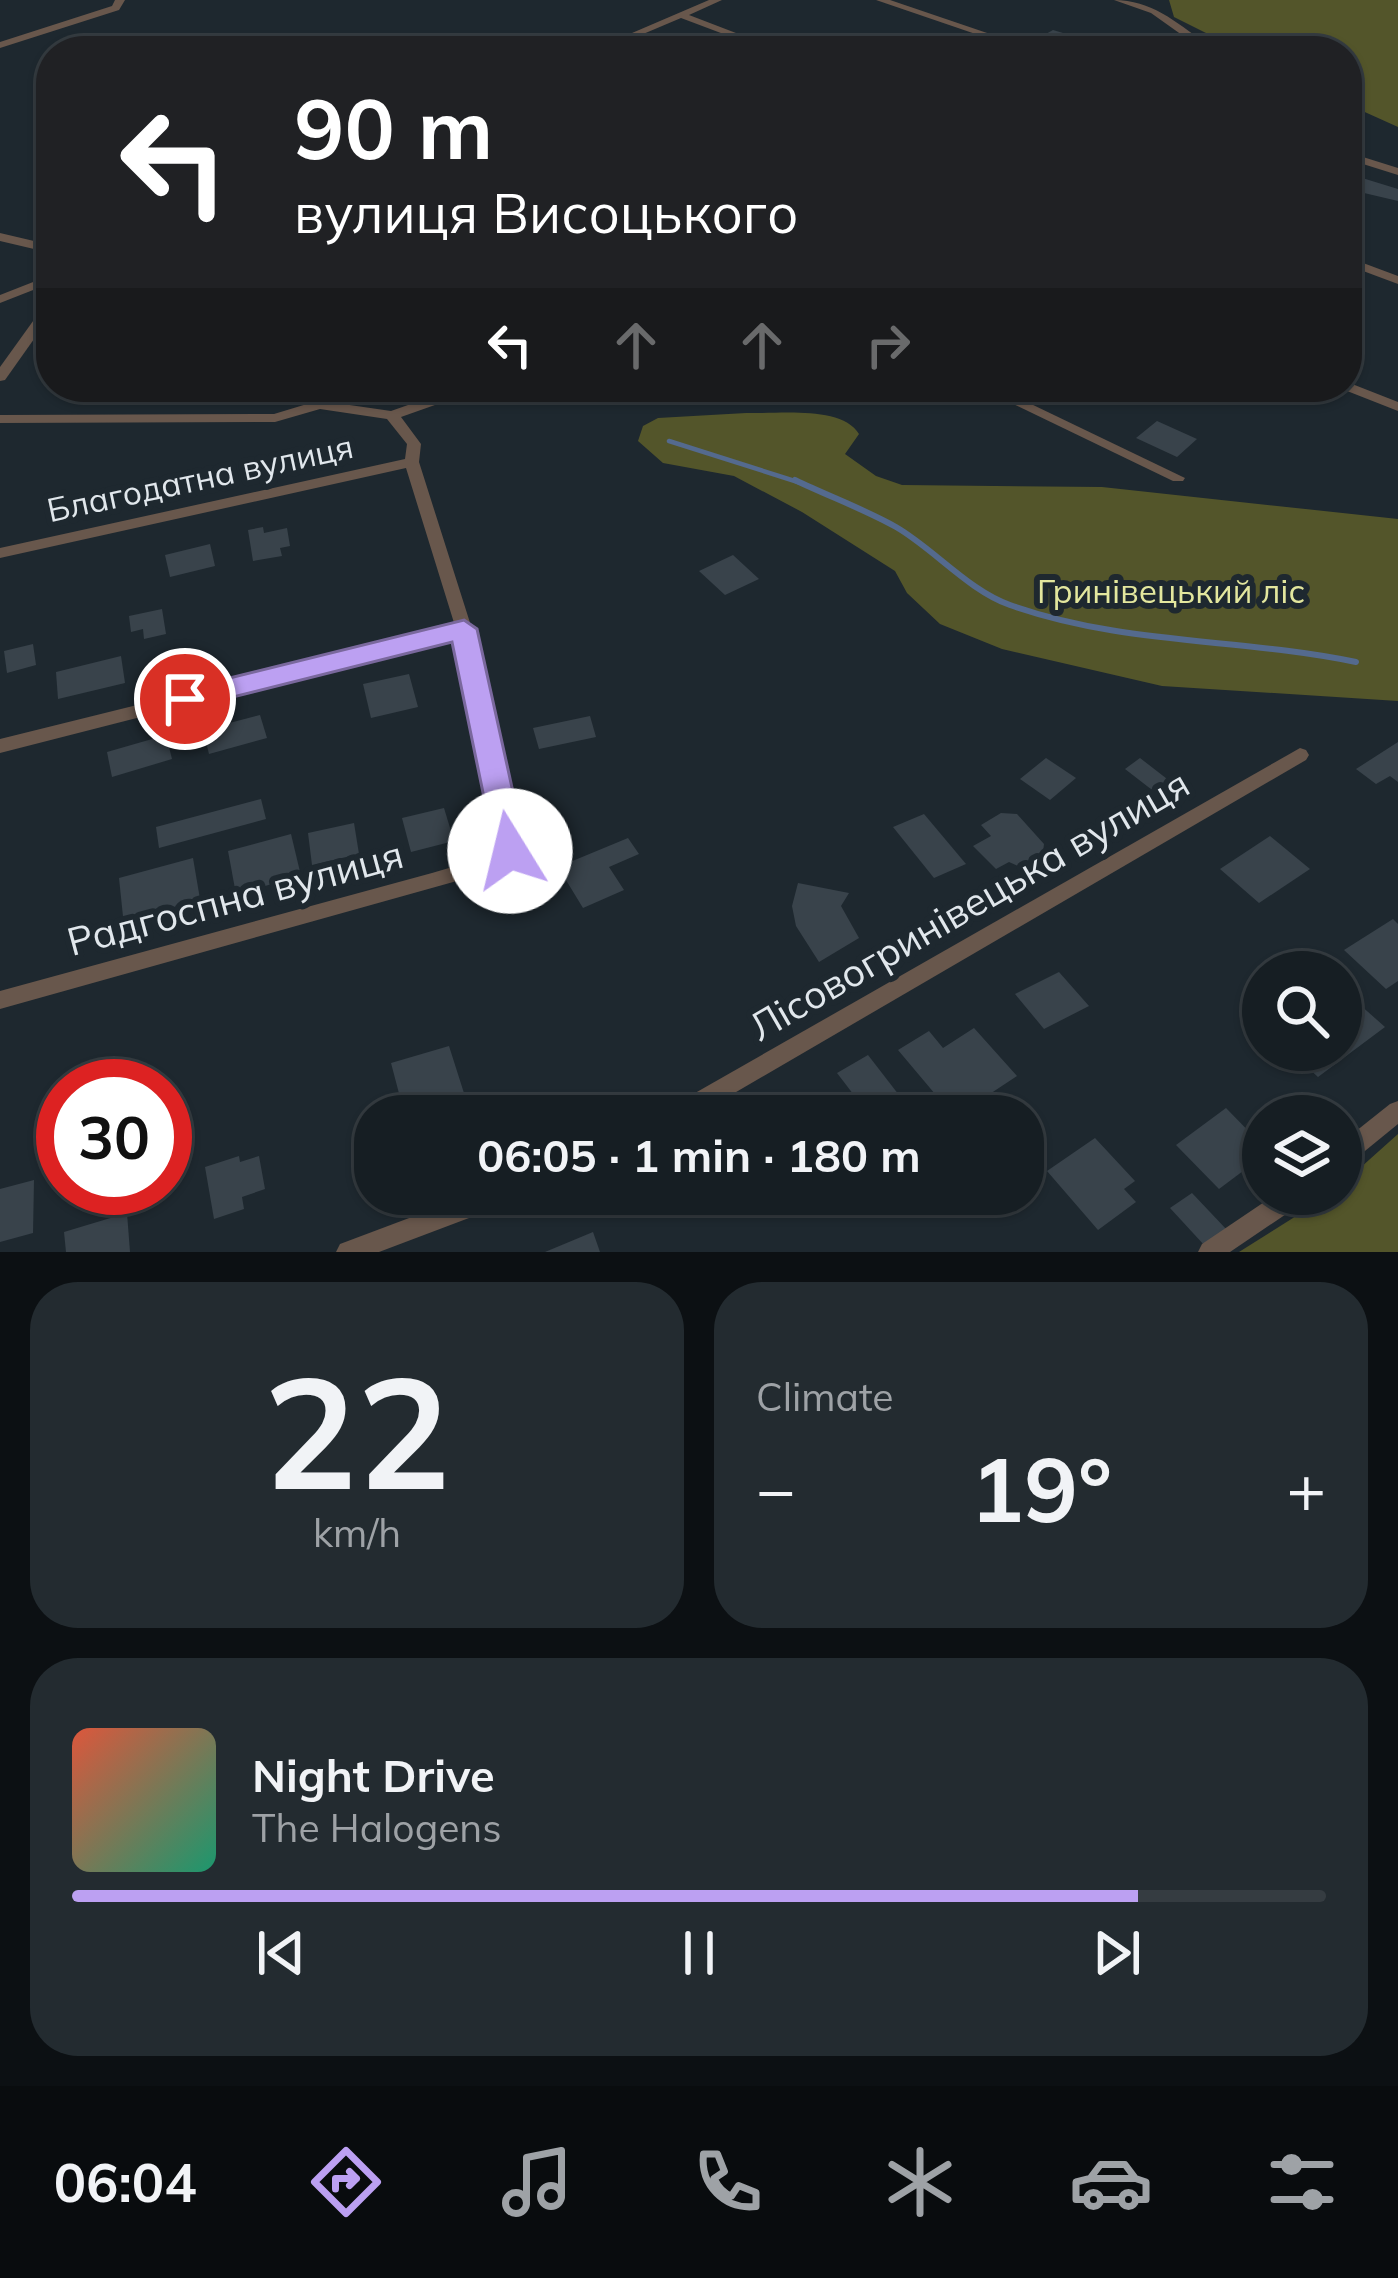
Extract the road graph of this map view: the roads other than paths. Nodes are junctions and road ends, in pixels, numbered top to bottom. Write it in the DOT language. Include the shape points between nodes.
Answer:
graph roads {
  1 [pos="120,0"];
  2 [pos="717,0"];
  3 [pos="881,0"];
  4 [pos="1119,0"];
  5 [pos="681,15"];
  6 [pos="631,36"];
  7 [pos="738,36"];
  8 [pos="990,36"];
  9 [pos="1190,36"];
  10 [pos="0,45"];
  11 [pos="1362,160"];
  12 [pos="1398,172"];
  13 [pos="0,237"];
  14 [pos="36,245"];
  15 [pos="1362,267"];
  16 [pos="1398,280"];
  17 [pos="36,285"];
  18 [pos="0,299"];
  19 [pos="36,327"];
  20 [pos="0,376"];
  21 [pos="1362,392"];
  22 [pos="313,402"];
  23 [pos="429,402"];
  24 [pos="1017,402"];
  25 [pos="319,405"];
  26 [pos="1398,407"];
  27 [pos="392,415"];
  28 [pos="0,418"];
  29 [pos="412,462"];
  30 [pos="1178,478"];
  31 [pos="0,553"];
  32 [pos="464,629"];
  33 [pos="0,746"];
  34 [pos="1300,755"];
  35 [pos="0,1000"];
  36 [pos="711,1095"];
  37 [pos="1398,1111"];
  38 [pos="1362,1140"];
  39 [pos="447,1215"];
  40 [pos="1265,1215"];
  41 [pos="348,1252"];
  42 [pos="1210,1252"];
  1 -- 10 [label="street" via="116,8"];
  2 -- 5 [label="street"];
  3 -- 8 [label="street"];
  4 -- 9 [label="street" via="1154,10"];
  5 -- 6 [label="street"];
  5 -- 7 [label="street"];
  11 -- 12 [label="street"];
  13 -- 14 [label="street"];
  15 -- 16 [label="street"];
  17 -- 18 [label="street"];
  19 -- 20 [label="street"];
  21 -- 26 [label="street"];
  22 -- 25 [label="street"];
  23 -- 27 [label="street"];
  24 -- 30 [label="street"];
  25 -- 27 [label="street"];
  25 -- 28 [label="street" via="274,418"];
  27 -- 29 [label="street" via="414,444"];
  29 -- 31 [label="street, Благодатна вулиця"];
  29 -- 32 [label="street"];
  32 -- 33 [label="street"];
  32 -- 35 [label="street, Радгоспна вулиця" via="512,842 504,858"];
  34 -- 36 [label="street, Лісовогринівецька вулиця"];
  37 -- 38 [label="street"];
  39 -- 41 [label="street"];
  40 -- 42 [label="street"];
}
